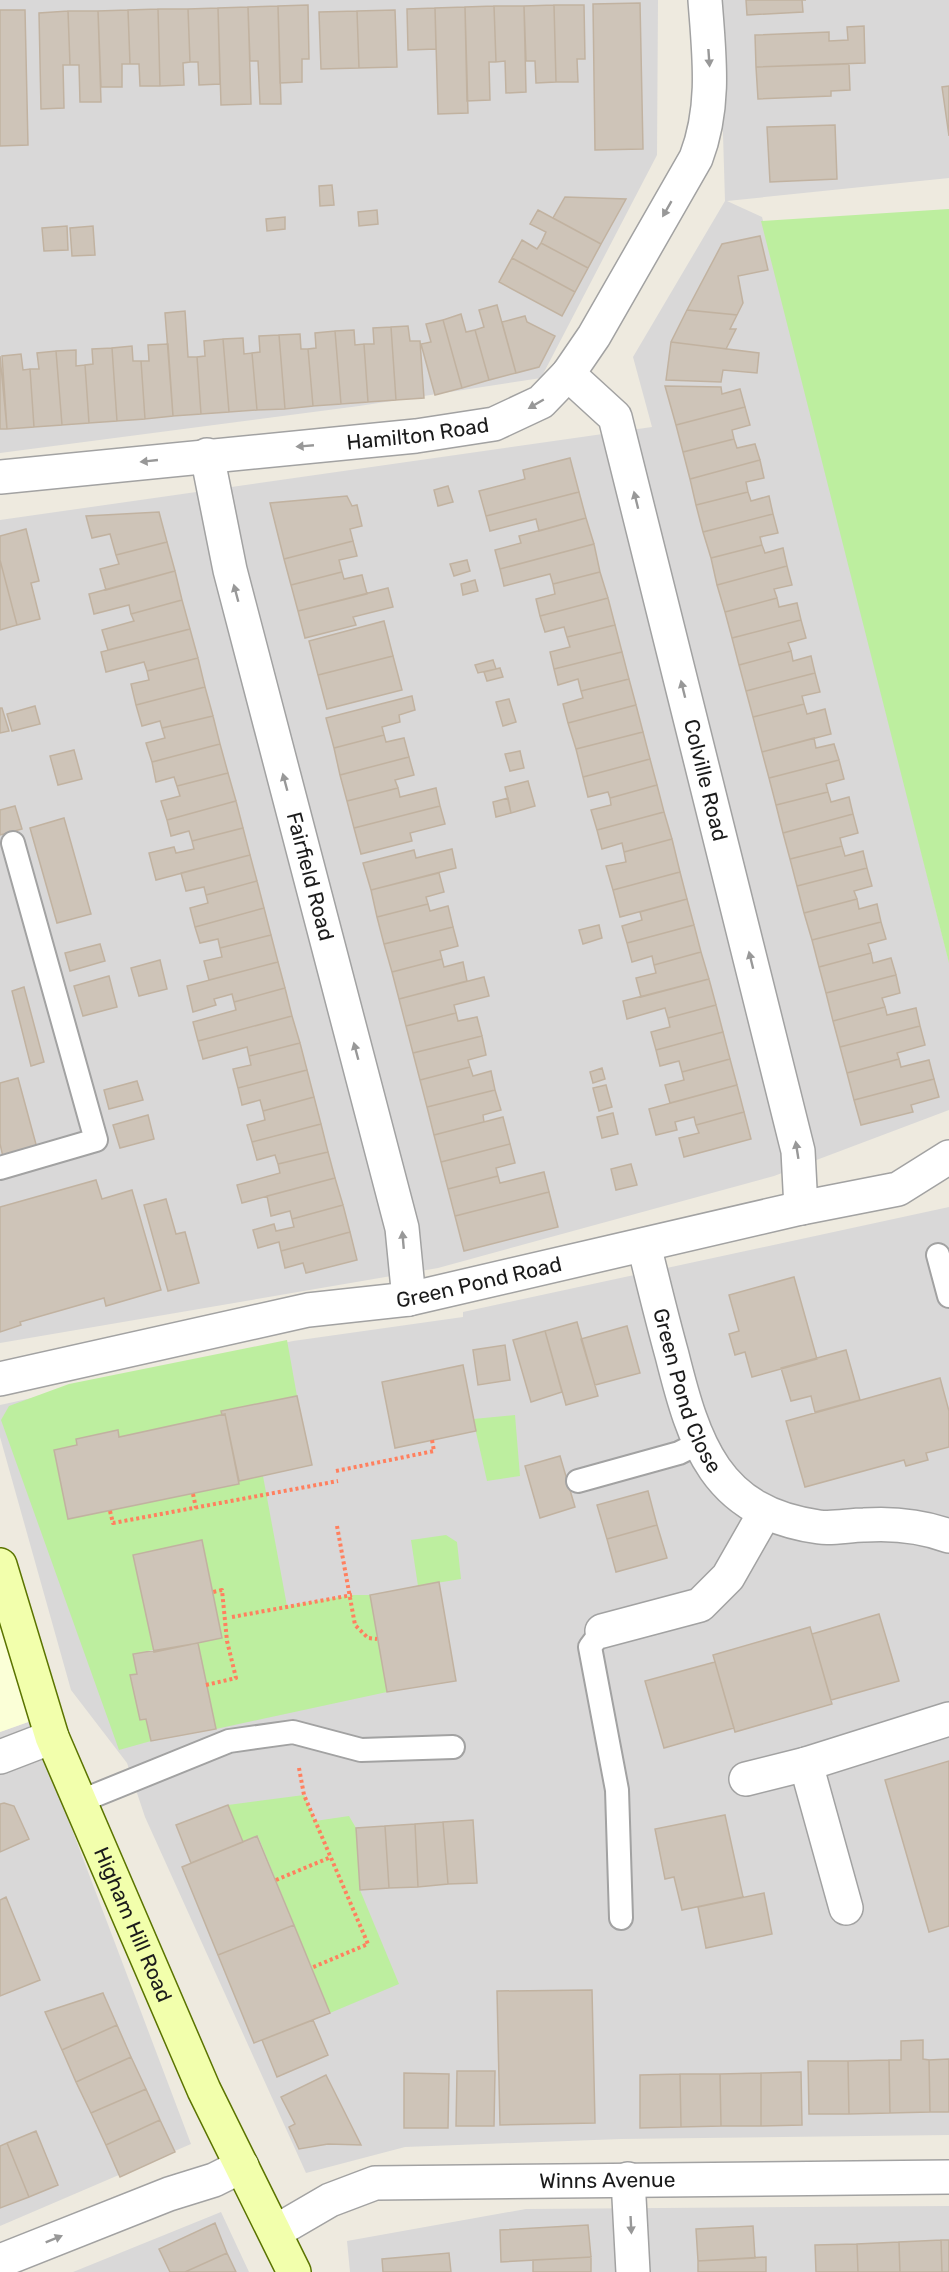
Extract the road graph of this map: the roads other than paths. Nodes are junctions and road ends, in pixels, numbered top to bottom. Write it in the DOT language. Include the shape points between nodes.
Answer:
graph roads {
  1 [pos="705,0"];
  2 [pos="568,374"];
  3 [pos="207,455"];
  4 [pos="0,477"];
  5 [pos="14,843"];
  6 [pos="949,1157"];
  7 [pos="0,1168"];
  8 [pos="801,1208"];
  9 [pos="644,1245"];
  10 [pos="938,1255"];
  11 [pos="949,1296"];
  12 [pos="409,1299"];
  13 [pos="0,1379"];
  14 [pos="699,1443"];
  15 [pos="578,1481"];
  16 [pos="764,1514"];
  17 [pos="949,1536"];
  18 [pos="0,1565"];
  19 [pos="602,1631"];
  20 [pos="949,1719"];
  21 [pos="52,1737"];
  22 [pos="453,1747"];
  23 [pos="0,1757"];
  24 [pos="806,1764"];
  25 [pos="746,1779"];
  26 [pos="81,1801"];
  27 [pos="846,1908"];
  28 [pos="621,1918"];
  29 [pos="242,2166"];
  30 [pos="949,2177"];
  31 [pos="628,2179"];
  32 [pos="275,2232"];
  33 [pos="0,2260"];
  34 [pos="294,2272"];
  35 [pos="633,2272"];
  1 -- 2 [label="street, Hamilton Road, one-way" via="711,85 705,135 696,158 594,336"];
  2 -- 3 [label="street, Hamilton Road, one-way" via="541,402 494,424 416,436"];
  8 -- 2 [label="street, Colville Road, one-way" via="798,1151 615,417"];
  3 -- 4 [label="street, Hamilton Road, one-way"];
  12 -- 3 [label="street, Fairfield Road, one-way" via="402,1227 230,570"];
  5 -- 7 [label="lane" via="96,1140"];
  6 -- 8 [label="street, Green Pond Road" via="898,1189"];
  8 -- 9 [label="street, Green Pond Road"];
  9 -- 12 [label="street, Green Pond Road"];
  9 -- 14 [label="street, Green Pond Close" via="688,1420"];
  10 -- 11 [label="lane"];
  12 -- 13 [label="street, Green Pond Road" via="308,1310"];
  14 -- 15 [label="lane" via="680,1453"];
  14 -- 16 [label="street, Green Pond Close" via="725,1483"];
  16 -- 17 [label="street, Green Pond Close" via="820,1527 927,1527"];
  16 -- 19 [label="street" via="728,1577 700,1605"];
  18 -- 21 [label="street, Higham Hill Road"];
  19 -- 28 [label="lane" via="590,1647 617,1790"];
  20 -- 24 [label="street"];
  21 -- 23 [label="street"];
  21 -- 26 [label="street, Higham Hill Road"];
  22 -- 26 [label="lane" via="361,1750 293,1732 229,1741"];
  24 -- 25 [label="street"];
  24 -- 27 [label="street"];
  26 -- 29 [label="street, Higham Hill Road" via="204,2090"];
  29 -- 32 [label="street, Higham Hill Road"];
  33 -- 29 [label="street, one-way"];
  30 -- 31 [label="street, Winns Avenue"];
  31 -- 32 [label="street, Winns Avenue" via="375,2183 330,2200"];
  31 -- 35 [label="street, one-way"];
  32 -- 34 [label="street, Higham Hill Road"];
}
